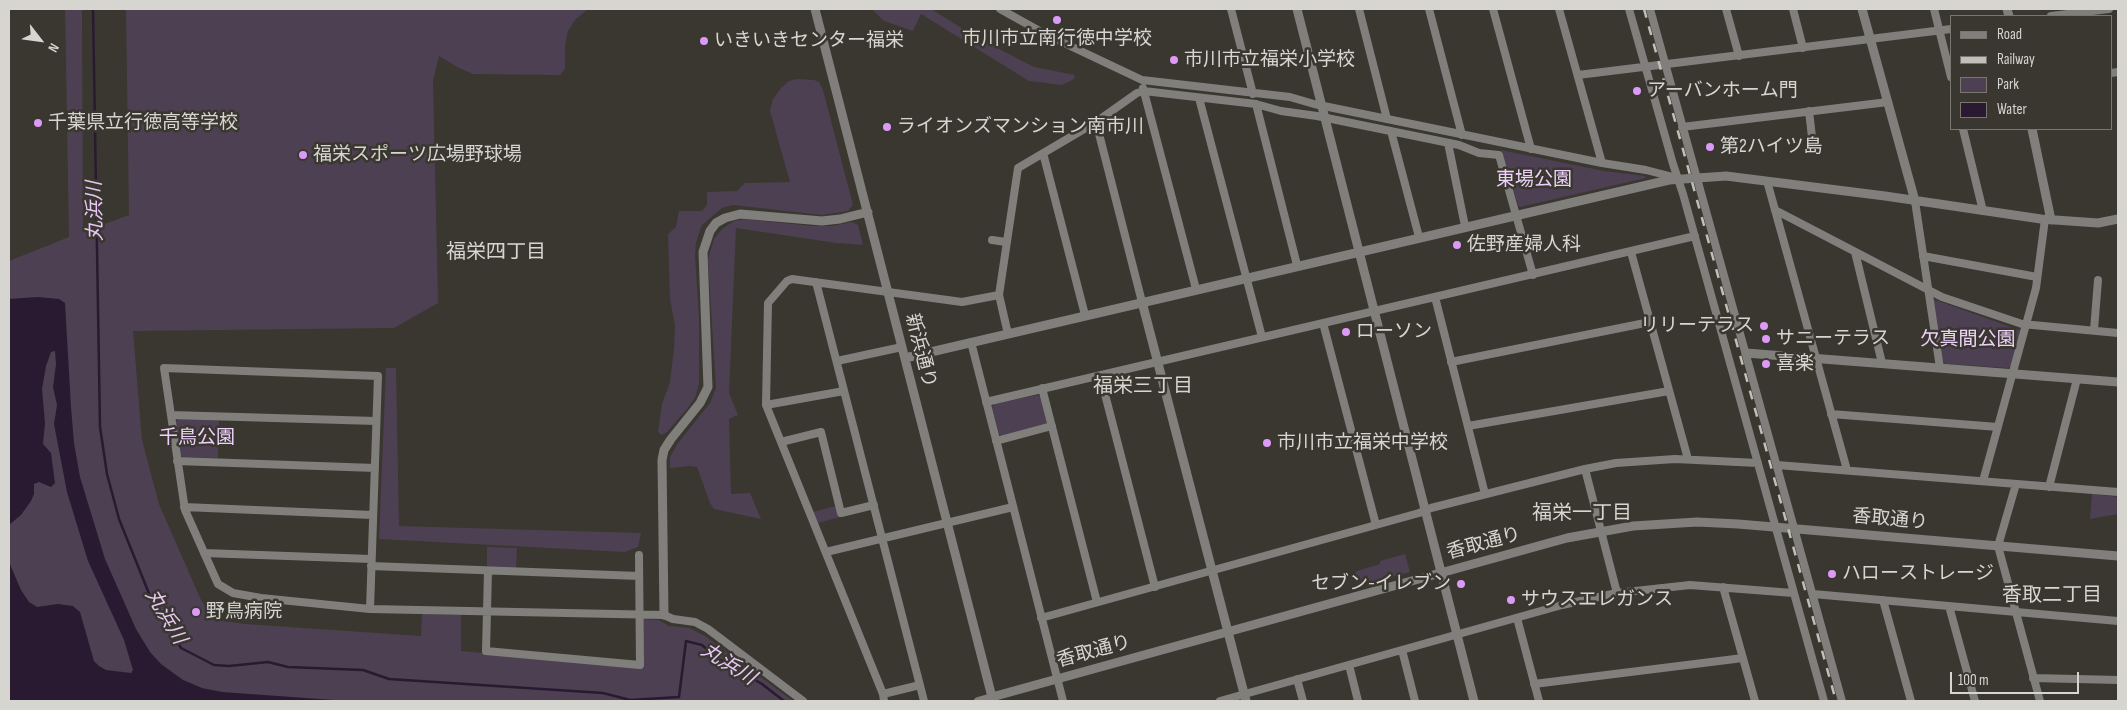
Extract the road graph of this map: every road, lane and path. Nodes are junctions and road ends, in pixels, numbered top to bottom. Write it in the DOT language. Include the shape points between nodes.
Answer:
graph roads {
  1 [pos="815,9"];
  2 [pos="1000,9"];
  3 [pos="1231,9"];
  4 [pos="1297,9"];
  5 [pos="1359,9"];
  6 [pos="1429,9"];
  7 [pos="1493,9"];
  8 [pos="1559,9"];
  9 [pos="1630,9"];
  10 [pos="1650,9"];
  11 [pos="1726,9"];
  12 [pos="1793,9"];
  13 [pos="1862,9"];
  14 [pos="1934,9"];
  15 [pos="2110,9"];
  16 [pos="2059,15"];
  17 [pos="1950,29"];
  18 [pos="1940,31"];
  19 [pos="1870,39"];
  20 [pos="1803,48"];
  21 [pos="1739,56"];
  22 [pos="1665,64"];
  23 [pos="1645,66"];
  24 [pos="1950,73"];
  25 [pos="1578,75"];
  26 [pos="1142,80"];
  27 [pos="1144,91"];
  28 [pos="1253,94"];
  29 [pos="1199,98"];
  30 [pos="1888,102"];
  31 [pos="1256,104"];
  32 [pos="1321,105"];
  33 [pos="1809,111"];
  34 [pos="1324,117"];
  35 [pos="1388,119"];
  36 [pos="1096,122"];
  37 [pos="1682,127"];
  38 [pos="1963,130"];
  39 [pos="2032,130"];
  40 [pos="1391,131"];
  41 [pos="1462,135"];
  42 [pos="1812,137"];
  43 [pos="1448,143"];
  44 [pos="1531,148"];
  45 [pos="1043,153"];
  46 [pos="1602,163"];
  47 [pos="1697,177"];
  48 [pos="1679,178"];
  49 [pos="1766,181"];
  50 [pos="1915,201"];
  51 [pos="1775,210"];
  52 [pos="1983,211"];
  53 [pos="868,212"];
  54 [pos="1517,214"];
  55 [pos="2118,219"];
  56 [pos="2048,220"];
  57 [pos="1465,226"];
  58 [pos="1695,236"];
  59 [pos="1419,237"];
  60 [pos="992,240"];
  61 [pos="1006,242"];
  62 [pos="1359,251"];
  63 [pos="1631,252"];
  64 [pos="1856,252"];
  65 [pos="1923,256"];
  66 [pos="1298,265"];
  67 [pos="1533,275"];
  68 [pos="1246,277"];
  69 [pos="2038,277"];
  70 [pos="2098,280"];
  71 [pos="816,282"];
  72 [pos="1196,290"];
  73 [pos="1928,290"];
  74 [pos="888,291"];
  75 [pos="999,295"];
  76 [pos="1434,297"];
  77 [pos="1142,302"];
  78 [pos="1374,311"];
  79 [pos="1085,315"];
  80 [pos="1650,322"];
  81 [pos="1323,323"];
  82 [pos="2026,325"];
  83 [pos="2094,330"];
  84 [pos="2118,332"];
  85 [pos="1008,334"];
  86 [pos="1262,337"];
  87 [pos="971,342"];
  88 [pos="902,347"];
  89 [pos="1746,353"];
  90 [pos="905,358"];
  91 [pos="1816,358"];
  92 [pos="836,361"];
  93 [pos="1158,361"];
  94 [pos="1451,362"];
  95 [pos="1882,364"];
  96 [pos="1940,368"];
  97 [pos="2013,374"];
  98 [pos="1100,375"];
  99 [pos="2077,379"];
  100 [pos="2118,382"];
  101 [pos="1042,388"];
  102 [pos="844,391"];
  103 [pos="1669,391"];
  104 [pos="986,402"];
  105 [pos="766,405"];
  106 [pos="1831,414"];
  107 [pos="170,415"];
  108 [pos="376,420"];
  109 [pos="1052,426"];
  110 [pos="1468,426"];
  111 [pos="1998,427"];
  112 [pos="996,441"];
  113 [pos="781,442"];
  114 [pos="1688,459"];
  115 [pos="177,461"];
  116 [pos="1758,463"];
  117 [pos="1777,465"];
  118 [pos="375,468"];
  119 [pos="1585,469"];
  120 [pos="1847,470"];
  121 [pos="1983,481"];
  122 [pos="2016,484"];
  123 [pos="2049,487"];
  124 [pos="2118,492"];
  125 [pos="1485,494"];
  126 [pos="874,505"];
  127 [pos="184,507"];
  128 [pos="1013,507"];
  129 [pos="1425,510"];
  130 [pos="373,515"];
  131 [pos="948,523"];
  132 [pos="1376,525"];
  133 [pos="1775,527"];
  134 [pos="1795,528"];
  135 [pos="1601,531"];
  136 [pos="882,538"];
  137 [pos="1998,546"];
  138 [pos="826,552"];
  139 [pos="204,553"];
  140 [pos="639,555"];
  141 [pos="2118,556"];
  142 [pos="371,562"];
  143 [pos="488,571"];
  144 [pos="1212,571"];
  145 [pos="1441,572"];
  146 [pos="639,576"];
  147 [pos="1155,587"];
  148 [pos="1723,587"];
  149 [pos="1617,592"];
  150 [pos="1794,593"];
  151 [pos="1813,594"];
  152 [pos="1883,600"];
  153 [pos="1097,602"];
  154 [pos="1949,606"];
  155 [pos="370,609"];
  156 [pos="2015,611"];
  157 [pos="487,612"];
  158 [pos="640,614"];
  159 [pos="664,615"];
  160 [pos="1041,618"];
  161 [pos="1517,618"];
  162 [pos="2118,621"];
  163 [pos="1228,632"];
  164 [pos="1457,634"];
  165 [pos="1402,650"];
  166 [pos="1743,658"];
  167 [pos="1349,665"];
  168 [pos="2033,678"];
  169 [pos="1057,679"];
  170 [pos="1297,680"];
  171 [pos="2118,680"];
  172 [pos="920,684"];
  173 [pos="1534,684"];
  174 [pos="884,698"];
  175 [pos="1245,698"];
  176 [pos="992,699"];
  177 [pos="803,701"];
  178 [pos="924,701"];
  179 [pos="978,701"];
  180 [pos="1063,701"];
  181 [pos="1220,701"];
  182 [pos="1303,701"];
  183 [pos="1358,701"];
  184 [pos="1415,701"];
  185 [pos="1474,701"];
  186 [pos="1539,701"];
  187 [pos="1755,701"];
  188 [pos="1824,701"];
  189 [pos="1842,701"];
  190 [pos="1911,701"];
  191 [pos="1975,701"];
  192 [pos="2040,701"];
  1 -- 53 [label="street, 新浜通り"];
  2 -- 26 [label="street"];
  3 -- 28 [label="street"];
  4 -- 32 [label="street"];
  5 -- 35 [label="street"];
  6 -- 41 [label="street"];
  7 -- 44 [label="street"];
  8 -- 25 [label="street"];
  9 -- 23 [label="street"];
  10 -- 22 [label="street"];
  11 -- 21 [label="street"];
  12 -- 20 [label="street"];
  13 -- 19 [label="street"];
  14 -- 18 [label="street"];
  15 -- 16 [label="street"];
  17 -- 18 [label="street"];
  18 -- 19 [label="street"];
  18 -- 24 [label="street"];
  19 -- 20 [label="street"];
  19 -- 30 [label="street"];
  20 -- 21 [label="street"];
  21 -- 22 [label="street"];
  22 -- 23 [label="street"];
  22 -- 37 [label="street"];
  23 -- 25 [label="street"];
  23 -- 48 [label="street"];
  25 -- 46 [label="street"];
  26 -- 27 [label="street"];
  26 -- 28 [label="street"];
  27 -- 29 [label="street"];
  27 -- 36 [label="street"];
  27 -- 72 [label="street"];
  28 -- 32 [label="street" via="1290,97"];
  29 -- 31 [label="street"];
  29 -- 68 [label="street"];
  30 -- 33 [label="street"];
  30 -- 50 [label="street"];
  31 -- 34 [label="street"];
  31 -- 66 [label="street"];
  32 -- 34 [label="street"];
  32 -- 35 [label="street"];
  33 -- 37 [label="street"];
  33 -- 42 [label="street"];
  34 -- 40 [label="street"];
  34 -- 62 [label="street"];
  35 -- 41 [label="street"];
  36 -- 45 [label="street"];
  36 -- 77 [label="street"];
  37 -- 47 [label="street"];
  38 -- 52 [label="street"];
  39 -- 56 [label="street"];
  40 -- 43 [label="street"];
  40 -- 59 [label="street"];
  41 -- 44 [label="street"];
  43 -- 54 [label="street" via="1498,155"];
  43 -- 57 [label="street"];
  44 -- 46 [label="street"];
  45 -- 61 [label="street" via="1016,171"];
  45 -- 79 [label="street"];
  46 -- 48 [label="street"];
  47 -- 48 [label="street"];
  47 -- 49 [label="street" via="1726,176"];
  47 -- 89 [label="street"];
  48 -- 54 [label="street"];
  48 -- 58 [label="street"];
  49 -- 50 [label="street"];
  49 -- 51 [label="street"];
  50 -- 52 [label="street"];
  50 -- 65 [label="street"];
  51 -- 64 [label="street"];
  51 -- 91 [label="street"];
  52 -- 56 [label="street"];
  53 -- 74 [label="street, 新浜通り"];
  53 -- 159 [label="street" via="822,221 740,214 716,224 705,240 708,387 700,403 664,450 662,460"];
  54 -- 57 [label="street"];
  54 -- 67 [label="street"];
  55 -- 56 [label="street" via="2098,223"];
  56 -- 69 [label="street"];
  57 -- 59 [label="street"];
  58 -- 63 [label="street"];
  58 -- 116 [label="street"];
  59 -- 62 [label="street"];
  60 -- 61 [label="street"];
  61 -- 75 [label="street"];
  62 -- 66 [label="street"];
  62 -- 78 [label="street"];
  63 -- 67 [label="street"];
  63 -- 80 [label="street"];
  64 -- 73 [label="street"];
  64 -- 95 [label="street"];
  65 -- 69 [label="street"];
  65 -- 73 [label="street"];
  66 -- 68 [label="street"];
  67 -- 76 [label="street"];
  68 -- 72 [label="street"];
  68 -- 86 [label="street"];
  69 -- 82 [label="street"];
  70 -- 83 [label="street"];
  71 -- 74 [label="street"];
  71 -- 92 [label="street"];
  71 -- 105 [label="street" via="787,280 768,303"];
  72 -- 77 [label="street"];
  73 -- 82 [label="street"];
  73 -- 96 [label="street"];
  74 -- 75 [label="street" via="962,302"];
  74 -- 88 [label="street, 新浜通り"];
  75 -- 85 [label="street"];
  76 -- 78 [label="street"];
  76 -- 94 [label="street"];
  77 -- 79 [label="street"];
  77 -- 93 [label="street"];
  78 -- 81 [label="street"];
  78 -- 129 [label="street"];
  79 -- 85 [label="street"];
  80 -- 94 [label="street"];
  80 -- 103 [label="street"];
  81 -- 86 [label="street"];
  81 -- 132 [label="street"];
  82 -- 83 [label="street"];
  82 -- 97 [label="street"];
  83 -- 84 [label="street"];
  85 -- 87 [label="street"];
  86 -- 93 [label="street"];
  87 -- 90 [label="street"];
  87 -- 104 [label="street"];
  88 -- 90 [label="street, 新浜通り"];
  88 -- 92 [label="street"];
  89 -- 91 [label="street"];
  89 -- 117 [label="street"];
  90 -- 131 [label="street, 新浜通り"];
  91 -- 95 [label="street"];
  91 -- 106 [label="street"];
  92 -- 102 [label="street"];
  93 -- 98 [label="street"];
  93 -- 144 [label="street"];
  94 -- 110 [label="street"];
  95 -- 96 [label="street"];
  96 -- 97 [label="street"];
  97 -- 99 [label="street"];
  97 -- 111 [label="street"];
  98 -- 101 [label="street"];
  98 -- 147 [label="street"];
  99 -- 100 [label="street"];
  99 -- 123 [label="street"];
  101 -- 104 [label="street"];
  101 -- 109 [label="street"];
  102 -- 105 [label="street"];
  102 -- 126 [label="street"];
  103 -- 110 [label="street"];
  103 -- 114 [label="street"];
  104 -- 112 [label="street"];
  105 -- 113 [label="street"];
  106 -- 111 [label="street"];
  106 -- 120 [label="street"];
  107 -- 108 [label="street"];
  107 -- 108 [label="street" via="164,368 378,376"];
  107 -- 115 [label="street"];
  108 -- 118 [label="street"];
  109 -- 112 [label="street"];
  109 -- 153 [label="street"];
  110 -- 125 [label="street"];
  111 -- 121 [label="street"];
  112 -- 128 [label="street"];
  113 -- 126 [label="street" via="821,432 841,513"];
  113 -- 138 [label="street"];
  114 -- 116 [label="street"];
  114 -- 119 [label="street"];
  115 -- 118 [label="street"];
  115 -- 127 [label="street"];
  116 -- 133 [label="street"];
  117 -- 120 [label="street"];
  117 -- 134 [label="street"];
  118 -- 130 [label="street"];
  119 -- 125 [label="street"];
  119 -- 135 [label="street"];
  120 -- 121 [label="street"];
  121 -- 122 [label="street"];
  122 -- 123 [label="street"];
  122 -- 137 [label="street"];
  123 -- 124 [label="street"];
  125 -- 129 [label="street"];
  126 -- 136 [label="street"];
  127 -- 130 [label="street"];
  127 -- 139 [label="street"];
  128 -- 131 [label="street"];
  128 -- 160 [label="street"];
  129 -- 132 [label="street"];
  129 -- 145 [label="street"];
  130 -- 142 [label="street"];
  131 -- 136 [label="street"];
  131 -- 176 [label="street, 新浜通り"];
  132 -- 144 [label="street"];
  133 -- 134 [label="street, 香取通り"];
  133 -- 135 [label="street, 香取通り" via="1688,522"];
  133 -- 150 [label="street"];
  134 -- 137 [label="street, 香取通り"];
  134 -- 151 [label="street"];
  135 -- 145 [label="street, 香取通り"];
  135 -- 149 [label="street"];
  136 -- 138 [label="street"];
  136 -- 172 [label="street"];
  137 -- 141 [label="street, 香取通り"];
  137 -- 156 [label="street"];
  138 -- 174 [label="street"];
  139 -- 142 [label="street"];
  139 -- 155 [label="street" via="218,584 233,593"];
  140 -- 146 [label="street"];
  142 -- 143 [label="street"];
  142 -- 155 [label="street"];
  143 -- 146 [label="street"];
  143 -- 157 [label="street"];
  144 -- 147 [label="street"];
  144 -- 163 [label="street"];
  145 -- 163 [label="street, 香取通り"];
  145 -- 164 [label="street"];
  146 -- 158 [label="street"];
  147 -- 153 [label="street"];
  148 -- 149 [label="street" via="1678,586"];
  148 -- 150 [label="street"];
  148 -- 166 [label="street"];
  149 -- 161 [label="street"];
  150 -- 188 [label="street"];
  151 -- 152 [label="street"];
  151 -- 189 [label="street"];
  152 -- 154 [label="street"];
  152 -- 190 [label="street"];
  153 -- 160 [label="street"];
  154 -- 156 [label="street"];
  154 -- 191 [label="street"];
  155 -- 157 [label="street"];
  156 -- 162 [label="street"];
  156 -- 168 [label="street"];
  157 -- 158 [label="street"];
  157 -- 158 [label="street" via="486,651 640,665"];
  158 -- 159 [label="street"];
  159 -- 177 [label="street" via="695,622 708,629"];
  160 -- 169 [label="street"];
  161 -- 164 [label="street"];
  161 -- 173 [label="street"];
  163 -- 169 [label="street, 香取通り"];
  163 -- 175 [label="street"];
  164 -- 165 [label="street"];
  164 -- 185 [label="street"];
  165 -- 167 [label="street"];
  165 -- 184 [label="street"];
  166 -- 173 [label="street"];
  166 -- 187 [label="street"];
  167 -- 170 [label="street"];
  167 -- 183 [label="street"];
  168 -- 171 [label="street"];
  168 -- 192 [label="street"];
  169 -- 176 [label="street, 香取通り"];
  169 -- 180 [label="street"];
  170 -- 175 [label="street"];
  170 -- 182 [label="street"];
  172 -- 174 [label="street"];
  172 -- 178 [label="street"];
  173 -- 186 [label="street"];
  175 -- 181 [label="street"];
  176 -- 179 [label="street"];
}
